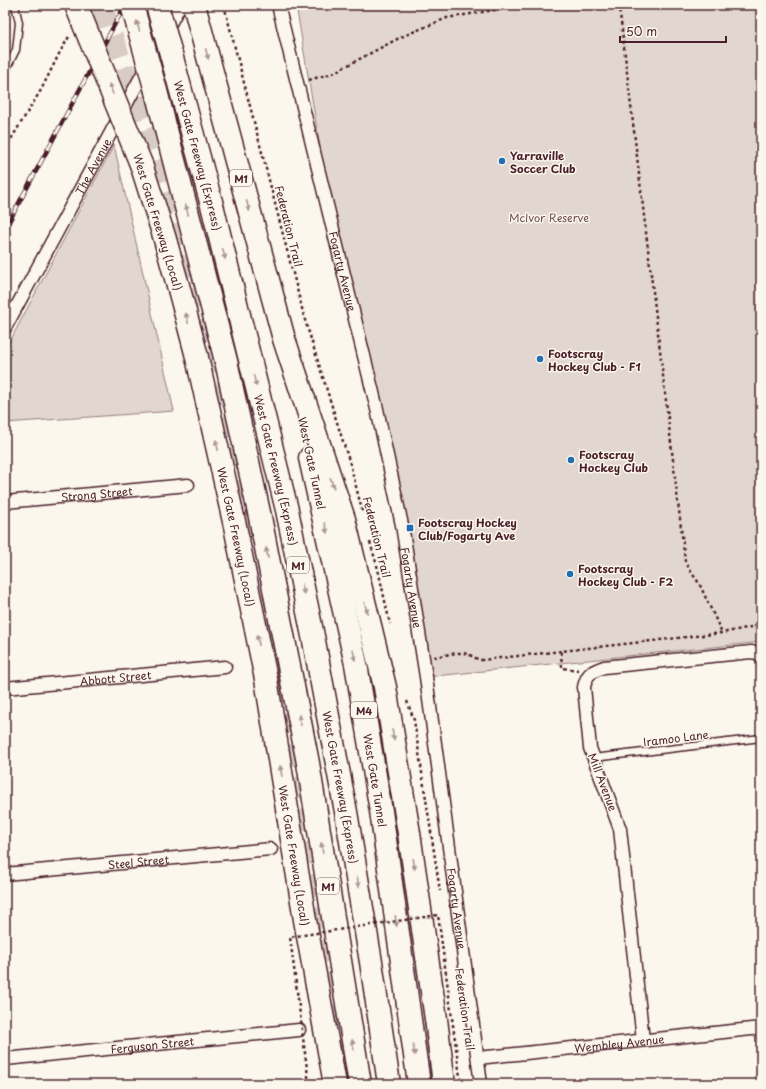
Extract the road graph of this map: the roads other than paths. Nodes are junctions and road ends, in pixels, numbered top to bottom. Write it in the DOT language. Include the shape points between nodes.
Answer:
graph roads {
  1 [pos="15,5"];
  2 [pos="76,5"];
  3 [pos="132,5"];
  4 [pos="157,5"];
  5 [pos="278,5"];
  6 [pos="190,9"];
  7 [pos="5,72"];
  8 [pos="5,328"];
  9 [pos="284,339"];
  10 [pos="188,485"];
  11 [pos="5,502"];
  12 [pos="761,656"];
  13 [pos="225,667"];
  14 [pos="5,688"];
  15 [pos="761,738"];
  16 [pos="593,758"];
  17 [pos="271,849"];
  18 [pos="5,874"];
  19 [pos="305,920"];
  20 [pos="761,1028"];
  21 [pos="299,1030"];
  22 [pos="643,1040"];
  23 [pos="478,1058"];
  24 [pos="5,1059"];
  25 [pos="329,1084"];
  26 [pos="336,1084"];
  27 [pos="360,1084"];
  28 [pos="389,1084"];
  29 [pos="419,1084"];
  30 [pos="444,1084"];
  31 [pos="481,1084"];
  1 -- 7 [label="lane" via="19,23 16,50"];
  19 -- 2 [label="highway, West Gate Freeway (Local) / M1, one-way, bridge" via="266,679 196,354 164,236 140,164"];
  27 -- 3 [label="highway, M1, one-way, bridge" via="308,763 260,517 226,361"];
  4 -- 28 [label="highway, West Gate Freeway (Express) / M1, one-way, bridge" via="213,209 287,510 346,812"];
  5 -- 23 [label="street, Fogarty Avenue" via="378,409 402,525 426,677"];
  6 -- 8 [label="street, The Avenue"];
  6 -- 9 [label="highway, M1, one-way"];
  9 -- 29 [label="highway, West Gate Tunnel / M4, one-way" via="357,672 381,811"];
  9 -- 30 [label="highway, M1, one-way" via="344,519 385,687 410,834"];
  10 -- 11 [label="street, Strong Street"];
  12 -- 16 [label="street, Mill Avenue" via="751,652 604,667 592,672 586,678 584,688"];
  13 -- 14 [label="street, Abbott Street"];
  15 -- 16 [label="lane, Iramoo Lane"];
  16 -- 22 [label="street, Mill Avenue" via="620,828"];
  17 -- 18 [label="street, Steel Street"];
  19 -- 25 [label="highway, M1"];
  19 -- 26 [label="highway, West Gate Freeway (Local) / M1"];
  20 -- 22 [label="street, Wembley Avenue"];
  21 -- 24 [label="street, Ferguson Street"];
  22 -- 23 [label="street, Wembley Avenue"];
  23 -- 31 [label="street, Fogarty Avenue"];
}
